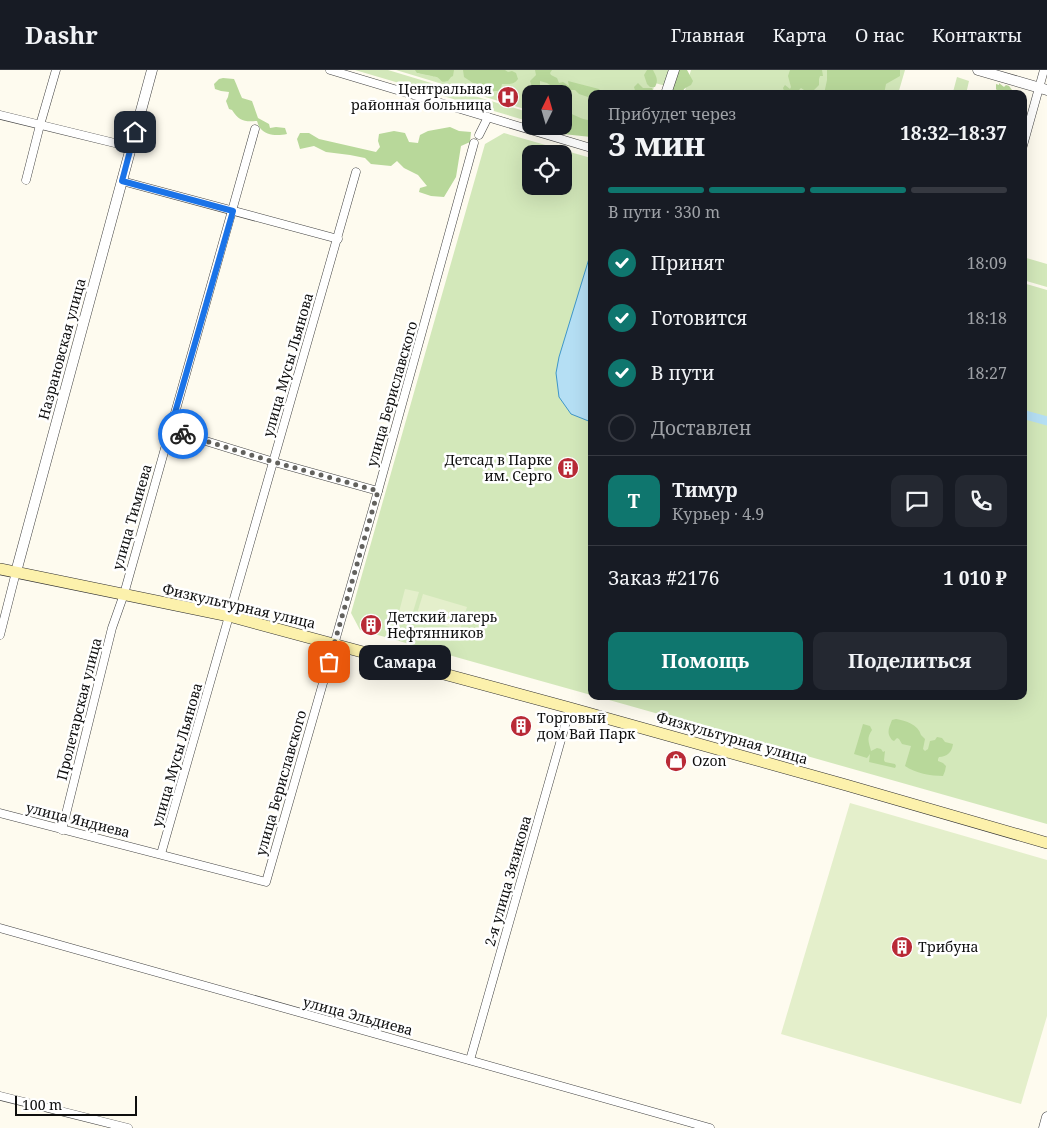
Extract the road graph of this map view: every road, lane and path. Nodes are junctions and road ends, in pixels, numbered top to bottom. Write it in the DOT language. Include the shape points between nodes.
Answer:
graph roads {
  1 [pos="56,70"];
  2 [pos="152,70"];
  3 [pos="330,70"];
  4 [pos="674,70"];
  5 [pos="978,70"];
  6 [pos="1044,70"];
  7 [pos="1043,89"];
  8 [pos="667,90"];
  9 [pos="0,115"];
  10 [pos="488,117"];
  11 [pos="40,125"];
  12 [pos="255,129"];
  13 [pos="479,135"];
  14 [pos="1027,135"];
  15 [pos="474,143"];
  16 [pos="131,147"];
  17 [pos="588,147"];
  18 [pos="356,172"];
  19 [pos="26,180"];
  20 [pos="122,181"];
  21 [pos="233,211"];
  22 [pos="338,239"];
  23 [pos="170,430"];
  24 [pos="274,462"];
  25 [pos="378,491"];
  26 [pos="0,569"];
  27 [pos="16,572"];
  28 [pos="124,594"];
  29 [pos="229,616"];
  30 [pos="0,635"];
  31 [pos="334,644"];
  32 [pos="570,708"];
  33 [pos="0,813"];
  34 [pos="62,830"];
  35 [pos="1047,843"];
  36 [pos="161,854"];
  37 [pos="266,882"];
  38 [pos="0,928"];
  39 [pos="470,1060"];
  40 [pos="0,1096"];
  41 [pos="1047,1117"];
  42 [pos="128,1128"];
  43 [pos="710,1128"];
  44 [pos="1044,1128"];
  1 -- 11 [label="street"];
  2 -- 16 [label="street, Назрановская улица"];
  3 -- 10 [label="street"];
  4 -- 8 [label="street"];
  5 -- 7 [label="street"];
  6 -- 7 [label="street"];
  7 -- 14 [label="street"];
  9 -- 11 [label="street"];
  10 -- 13 [label="street"];
  10 -- 17 [label="street"];
  11 -- 16 [label="street"];
  11 -- 19 [label="street"];
  12 -- 21 [label="street, улица Тимиева"];
  15 -- 25 [label="street, улица Бериславского"];
  16 -- 20 [label="street, Назрановская улица"];
  18 -- 22 [label="street, улица Мусы Льянова"];
  20 -- 21 [label="street"];
  20 -- 27 [label="street, Назрановская улица"];
  21 -- 22 [label="street"];
  21 -- 23 [label="street, улица Тимиева"];
  22 -- 24 [label="street, улица Мусы Льянова"];
  23 -- 24 [label="street"];
  23 -- 28 [label="street, улица Тимиева"];
  24 -- 25 [label="street"];
  24 -- 29 [label="street, улица Мусы Льянова"];
  25 -- 31 [label="street, улица Бериславского"];
  26 -- 27 [label="main road, Физкультурная улица"];
  27 -- 28 [label="main road, Физкультурная улица"];
  27 -- 30 [label="street, Назрановская улица"];
  28 -- 29 [label="main road, Физкультурная улица"];
  28 -- 34 [label="street, Пролетарская улица" via="112,628"];
  29 -- 31 [label="main road, Физкультурная улица"];
  29 -- 36 [label="street, улица Мусы Льянова"];
  31 -- 32 [label="main road, Физкультурная улица"];
  31 -- 37 [label="street, улица Бериславского"];
  32 -- 35 [label="main road, Физкультурная улица"];
  32 -- 39 [label="street, 2-я улица Зязикова"];
  33 -- 34 [label="street, улица Яндиева"];
  34 -- 36 [label="street, улица Яндиева"];
  36 -- 37 [label="street, улица Яндиева"];
  38 -- 39 [label="street, улица Эльдиева"];
  39 -- 43 [label="street, улица Эльдиева"];
  40 -- 42 [label="street"];
  41 -- 44 [label="street"];
}
